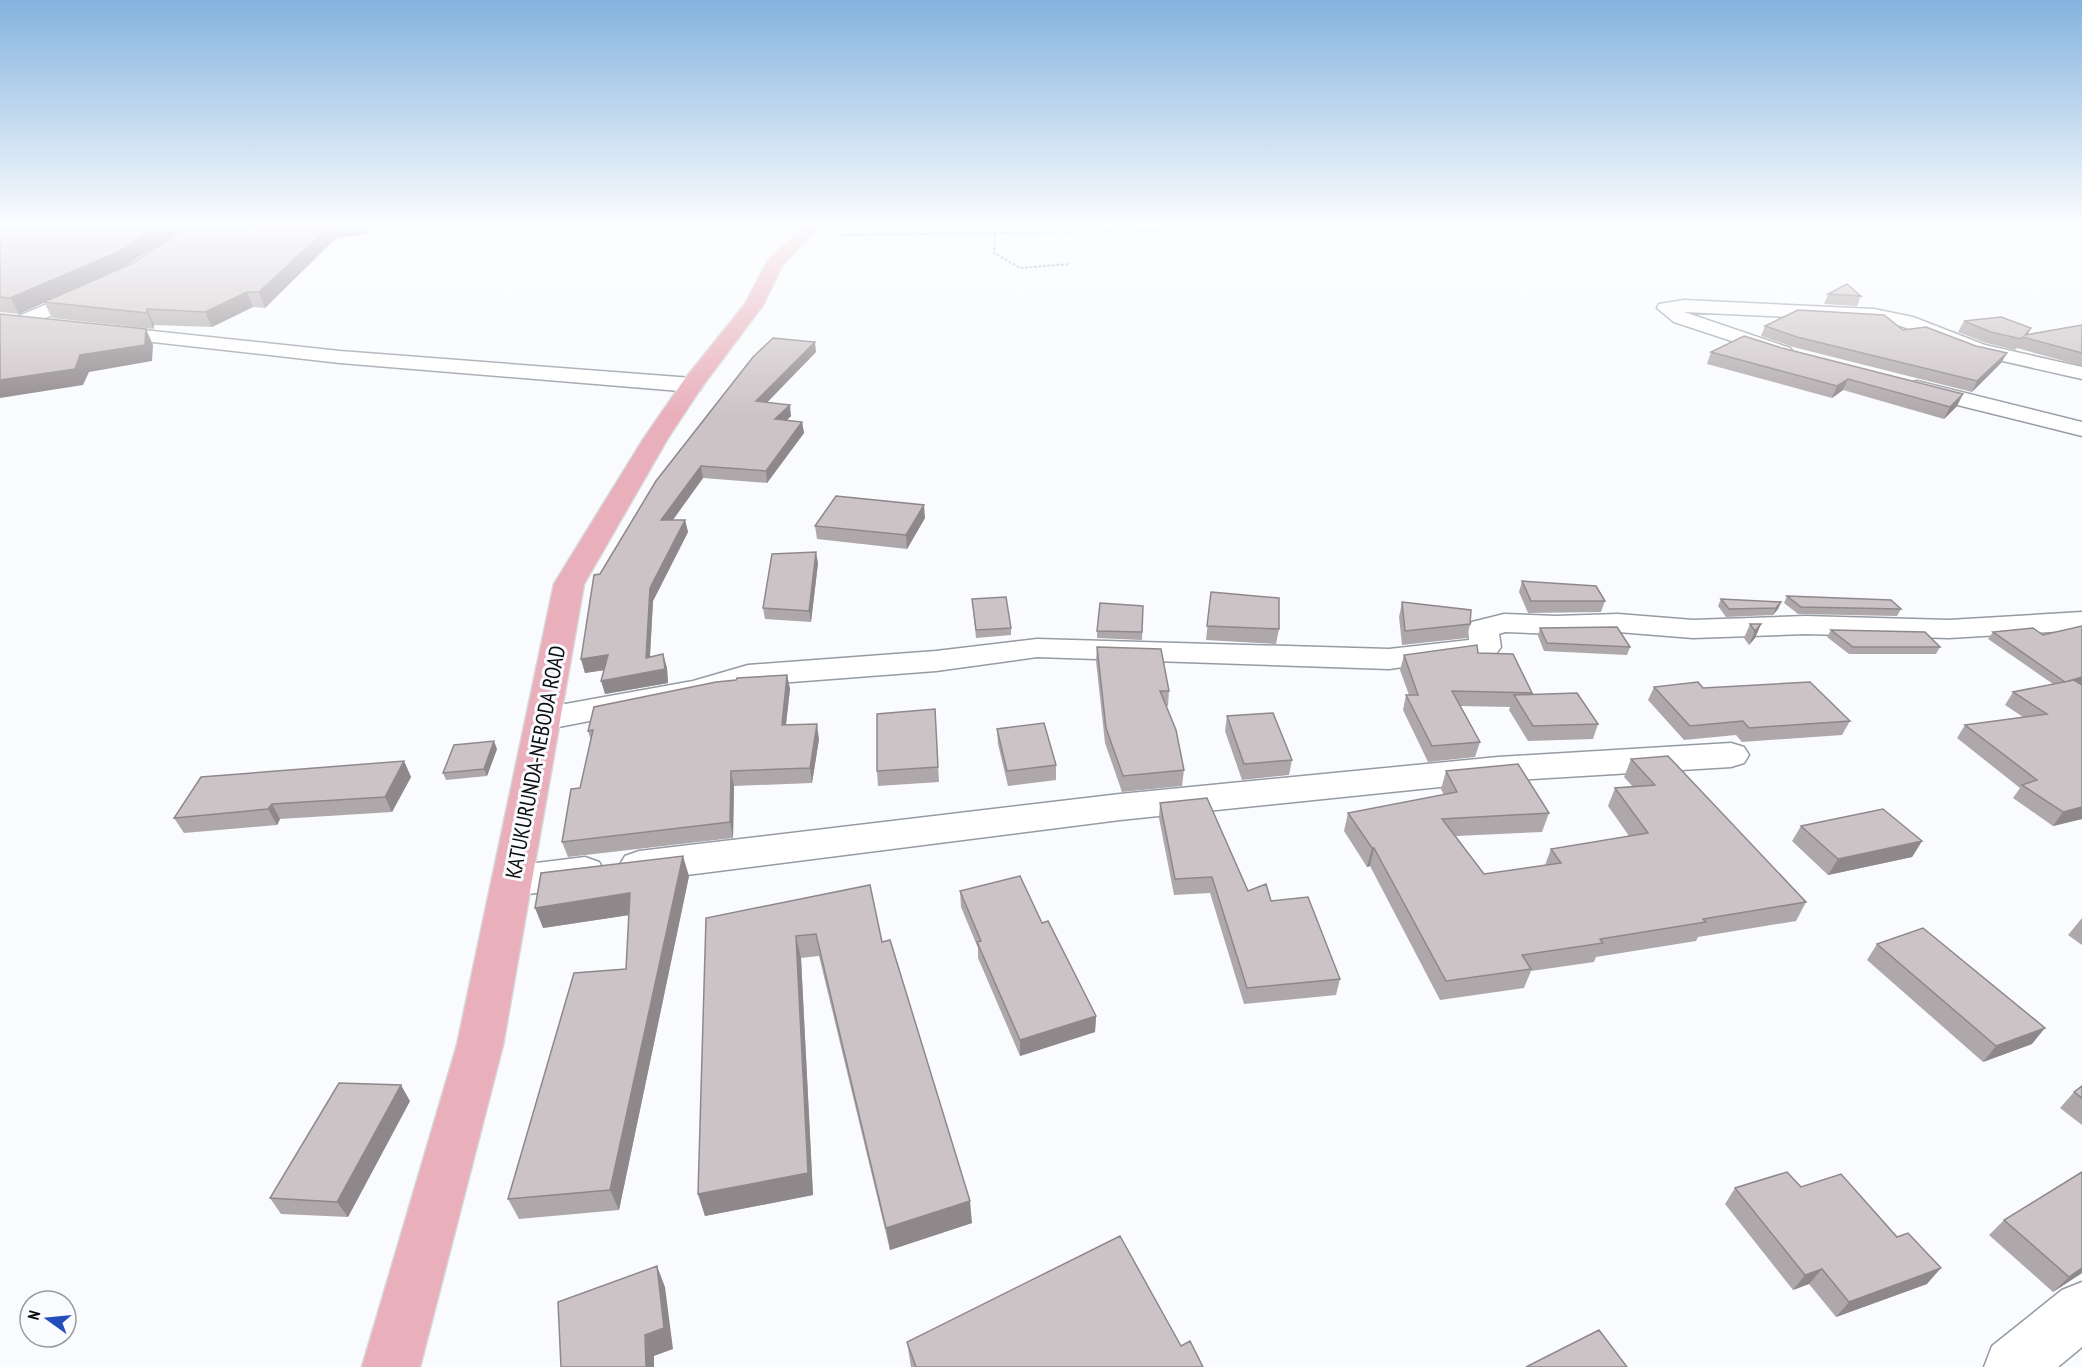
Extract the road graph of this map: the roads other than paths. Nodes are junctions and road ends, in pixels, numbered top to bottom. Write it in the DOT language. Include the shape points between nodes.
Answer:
graph roads {
  1 [pos="98,288"];
  2 [pos="762,288"];
  3 [pos="0,320"];
  4 [pos="21,322"];
  5 [pos="56,326"];
  6 [pos="92,330"];
  7 [pos="1806,358"];
  8 [pos="2082,373"];
  9 [pos="1896,382"];
  10 [pos="692,385"];
  11 [pos="2082,429"];
  12 [pos="2082,621"];
  13 [pos="543,719"];
  14 [pos="1731,755"];
  15 [pos="512,881"];
  16 [pos="2082,1310"];
  17 [pos="391,1367"];
  18 [pos="2013,1367"];
  1 -- 4 [label="street"];
  2 -- 10 [label="main road, KATUKURUNDA-NEBODA ROAD" via="754,305"];
  3 -- 4 [label="street"];
  4 -- 5 [label="street"];
  6 -- 10 [label="street" via="340,357"];
  7 -- 8 [label="street" via="1681,318 1666,308 1874,315 1906,321 1979,350"];
  9 -- 11 [label="street"];
  10 -- 13 [label="main road, KATUKURUNDA-NEBODA ROAD" via="569,584"];
  12 -- 13 [label="street" via="1949,629 1805,625 1694,629 1618,622 1504,623 1483,629 1485,647 1389,658 1036,648 936,661 748,675 697,690"];
  13 -- 15 [label="main road, KATUKURUNDA-NEBODA ROAD"];
  14 -- 15 [label="street" via="1498,769 1120,807"];
  15 -- 17 [label="main road, KATUKURUNDA-NEBODA ROAD" via="480,1045"];
  16 -- 18 [label="street"];
}
